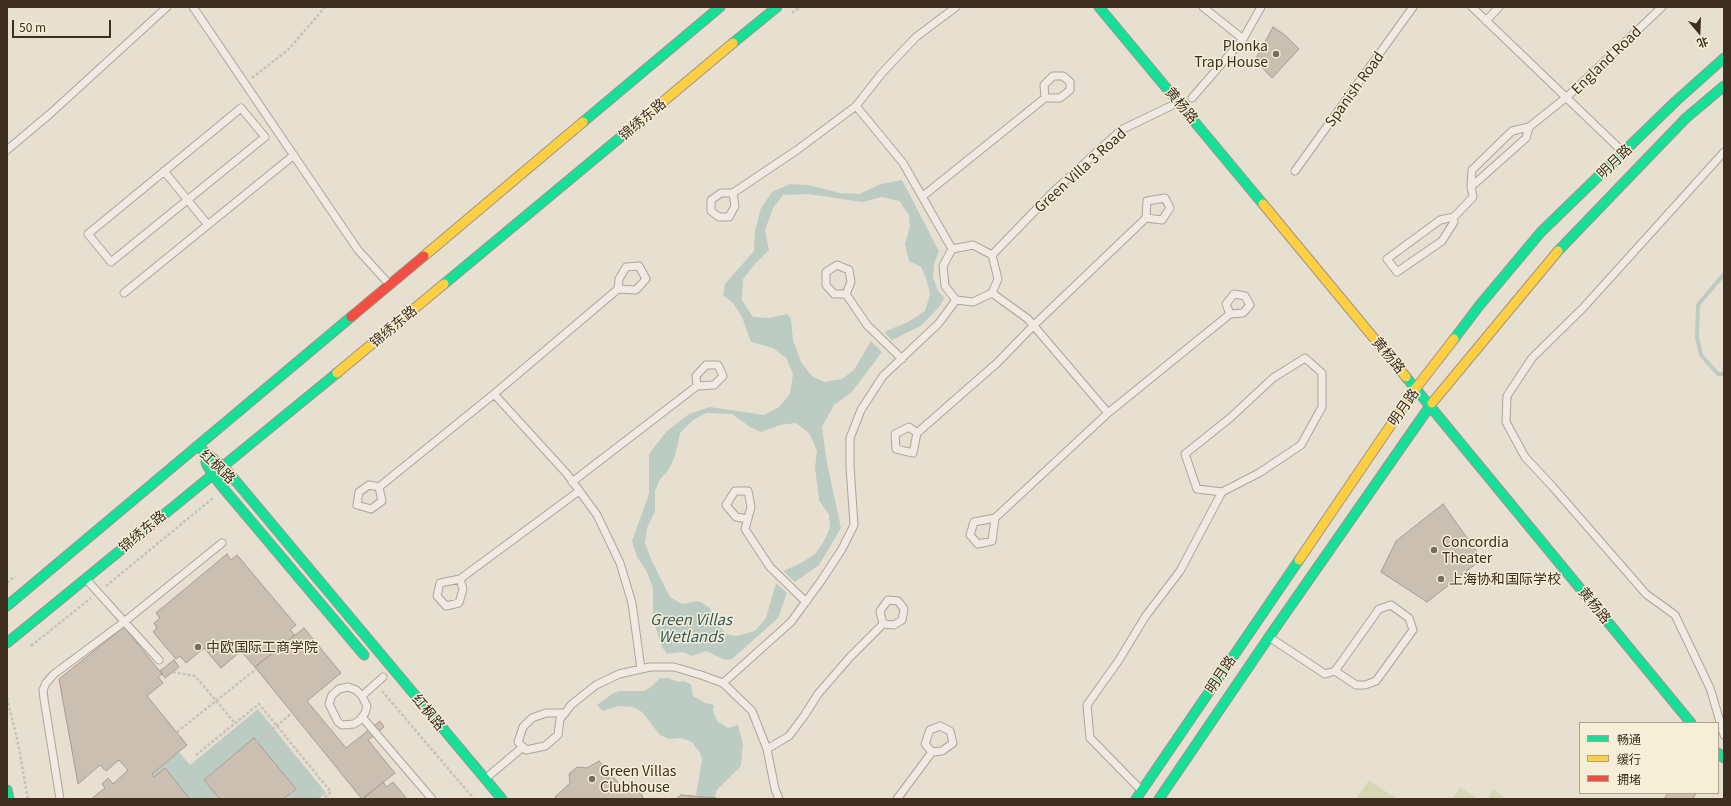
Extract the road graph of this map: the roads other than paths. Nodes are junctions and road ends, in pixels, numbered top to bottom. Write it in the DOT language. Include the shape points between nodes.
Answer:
graph roads {
  1 [pos="167,7"];
  2 [pos="193,7"];
  3 [pos="720,7"];
  4 [pos="778,7"];
  5 [pos="956,7"];
  6 [pos="1099,7"];
  7 [pos="1203,7"];
  8 [pos="1260,7"];
  9 [pos="1413,7"];
  10 [pos="1472,7"];
  11 [pos="1499,7"];
  12 [pos="1662,7"];
  13 [pos="1486,21"];
  14 [pos="1242,38"];
  15 [pos="1724,58"];
  16 [pos="1724,86"];
  17 [pos="1567,97"];
  18 [pos="1045,98"];
  19 [pos="1192,98"];
  20 [pos="1180,101"];
  21 [pos="856,106"];
  22 [pos="1529,127"];
  23 [pos="7,150"];
  24 [pos="1623,152"];
  25 [pos="1724,152"];
  26 [pos="294,155"];
  27 [pos="164,171"];
  28 [pos="1296,171"];
  29 [pos="1472,187"];
  30 [pos="733,193"];
  31 [pos="923,196"];
  32 [pos="187,200"];
  33 [pos="1146,218"];
  34 [pos="1454,222"];
  35 [pos="208,225"];
  36 [pos="952,249"];
  37 [pos="992,256"];
  38 [pos="390,284"];
  39 [pos="618,289"];
  40 [pos="124,293"];
  41 [pos="992,293"];
  42 [pos="846,294"];
  43 [pos="956,300"];
  44 [pos="1230,314"];
  45 [pos="1034,325"];
  46 [pos="902,359"];
  47 [pos="697,386"];
  48 [pos="1416,388"];
  49 [pos="494,394"];
  50 [pos="1430,406"];
  51 [pos="1108,414"];
  52 [pos="917,433"];
  53 [pos="197,446"];
  54 [pos="224,467"];
  55 [pos="212,474"];
  56 [pos="572,482"];
  57 [pos="379,487"];
  58 [pos="579,491"];
  59 [pos="1222,492"];
  60 [pos="994,518"];
  61 [pos="748,519"];
  62 [pos="222,544"];
  63 [pos="85,578"];
  64 [pos="460,579"];
  65 [pos="806,602"];
  66 [pos="7,606"];
  67 [pos="124,622"];
  68 [pos="882,624"];
  69 [pos="1269,637"];
  70 [pos="7,643"];
  71 [pos="368,659"];
  72 [pos="159,660"];
  73 [pos="641,669"];
  74 [pos="1335,671"];
  75 [pos="383,677"];
  76 [pos="723,683"];
  77 [pos="362,696"];
  78 [pos="565,713"];
  79 [pos="362,718"];
  80 [pos="1722,718"];
  81 [pos="1690,722"];
  82 [pos="1724,735"];
  83 [pos="523,746"];
  84 [pos="767,749"];
  85 [pos="932,752"];
  86 [pos="485,779"];
  87 [pos="7,790"];
  88 [pos="1142,790"];
  89 [pos="9,799"];
  90 [pos="60,799"];
  91 [pos="432,799"];
  92 [pos="502,799"];
  93 [pos="779,799"];
  94 [pos="897,799"];
  95 [pos="1136,799"];
  96 [pos="1159,799"];
  1 -- 23 [label="lane"];
  2 -- 26 [label="lane"];
  3 -- 38 [label="street"];
  4 -- 54 [label="street, 锦绣东路"];
  5 -- 21 [label="lane" via="916,37 882,73"];
  6 -- 20 [label="street, 黄杨路"];
  7 -- 14 [label="lane"];
  8 -- 14 [label="lane"];
  9 -- 28 [label="lane, Spanish Road"];
  10 -- 13 [label="lane"];
  11 -- 13 [label="lane"];
  12 -- 17 [label="lane, England Road"];
  13 -- 17 [label="lane"];
  14 -- 19 [label="lane"];
  15 -- 24 [label="street, 明月路"];
  16 -- 50 [label="street, 明月路" via="1686,118 1558,250"];
  17 -- 22 [label="lane, England Road"];
  17 -- 24 [label="lane"];
  18 -- 31 [label="lane"];
  20 -- 37 [label="lane, Green Villa 3 Road" via="1121,130 1054,190"];
  20 -- 48 [label="street, 黄杨路"];
  21 -- 30 [label="lane"];
  21 -- 31 [label="lane" via="903,163"];
  22 -- 29 [label="lane" via="1526,138"];
  22 -- 29 [label="lane" via="1512,131 1472,170"];
  24 -- 48 [label="street, 明月路" via="1541,232 1479,306"];
  25 -- 80 [label="lane" via="1583,308 1532,358 1508,396 1506,422 1525,458 1646,594 1675,615"];
  26 -- 35 [label="lane"];
  26 -- 38 [label="lane" via="358,250"];
  27 -- 32 [label="lane"];
  27 -- 32 [label="lane" via="88,234 111,262"];
  27 -- 32 [label="lane" via="241,108 265,137"];
  29 -- 34 [label="lane" via="1473,197 1454,217 1440,220 1387,259 1397,272 1442,241"];
  31 -- 36 [label="lane"];
  32 -- 35 [label="lane"];
  33 -- 45 [label="lane"];
  35 -- 40 [label="lane"];
  36 -- 37 [label="lane" via="973,245"];
  36 -- 43 [label="lane" via="943,266 945,286"];
  37 -- 41 [label="lane" via="998,279"];
  38 -- 53 [label="street"];
  39 -- 49 [label="lane"];
  41 -- 43 [label="lane" via="973,302"];
  41 -- 45 [label="lane"];
  42 -- 42 [label="lane" via="852,282 850,270 838,265 826,272 826,285 834,294"];
  42 -- 46 [label="lane" via="867,325"];
  43 -- 46 [label="lane" via="939,323"];
  44 -- 51 [label="lane"];
  45 -- 51 [label="lane"];
  45 -- 52 [label="lane" via="997,363"];
  46 -- 65 [label="lane" via="883,376 861,410 850,438 854,525"];
  47 -- 56 [label="lane"];
  48 -- 50 [label="street, 黄杨路"];
  48 -- 88 [label="street, 明月路"];
  49 -- 56 [label="lane"];
  49 -- 57 [label="lane"];
  50 -- 69 [label="street, 明月路"];
  50 -- 81 [label="street, 黄杨路"];
  51 -- 60 [label="lane"];
  53 -- 54 [label="street, 红枫路"];
  53 -- 55 [label="street, 红枫路"];
  53 -- 66 [label="street"];
  54 -- 55 [label="street, 锦绣东路"];
  54 -- 86 [label="street, 红枫路"];
  55 -- 63 [label="street, 锦绣东路"];
  55 -- 71 [label="street, 红枫路"];
  56 -- 58 [label="lane"];
  58 -- 64 [label="lane"];
  58 -- 73 [label="lane" via="597,515 620,563 632,603"];
  59 -- 59 [label="lane" via="1259,473 1301,445 1322,407 1322,373 1305,358 1273,378 1230,418 1185,454 1197,489"];
  59 -- 88 [label="lane" via="1180,571 1145,617 1087,705 1090,738"];
  61 -- 65 [label="lane" via="745,529 770,567"];
  62 -- 67 [label="lane"];
  63 -- 67 [label="lane"];
  63 -- 70 [label="street, 锦绣东路"];
  65 -- 76 [label="lane" via="791,622"];
  67 -- 72 [label="lane"];
  67 -- 90 [label="lane" via="54,674 43,690"];
  68 -- 84 [label="lane" via="818,694 788,736"];
  69 -- 74 [label="lane" via="1325,674"];
  69 -- 96 [label="street, 明月路"];
  73 -- 76 [label="lane" via="674,667"];
  73 -- 78 [label="lane" via="619,674 596,685"];
  74 -- 74 [label="lane" via="1379,609 1391,605 1410,618 1412,630 1376,681 1356,685"];
  75 -- 77 [label="lane"];
  76 -- 84 [label="lane" via="752,712"];
  77 -- 79 [label="lane" via="367,706"];
  77 -- 79 [label="lane" via="348,687 339,689 332,695 329,704 335,718 342,725 354,724"];
  78 -- 83 [label="lane" via="560,719 558,734 545,746 526,750"];
  78 -- 83 [label="lane" via="546,713 532,718 523,727 518,742"];
  79 -- 91 [label="lane"];
  80 -- 82 [label="lane"];
  83 -- 86 [label="lane"];
  84 -- 93 [label="lane"];
  85 -- 94 [label="lane"];
  86 -- 92 [label="street, 红枫路"];
  87 -- 89 [label="street"];
  88 -- 95 [label="street, 明月路"];
}
